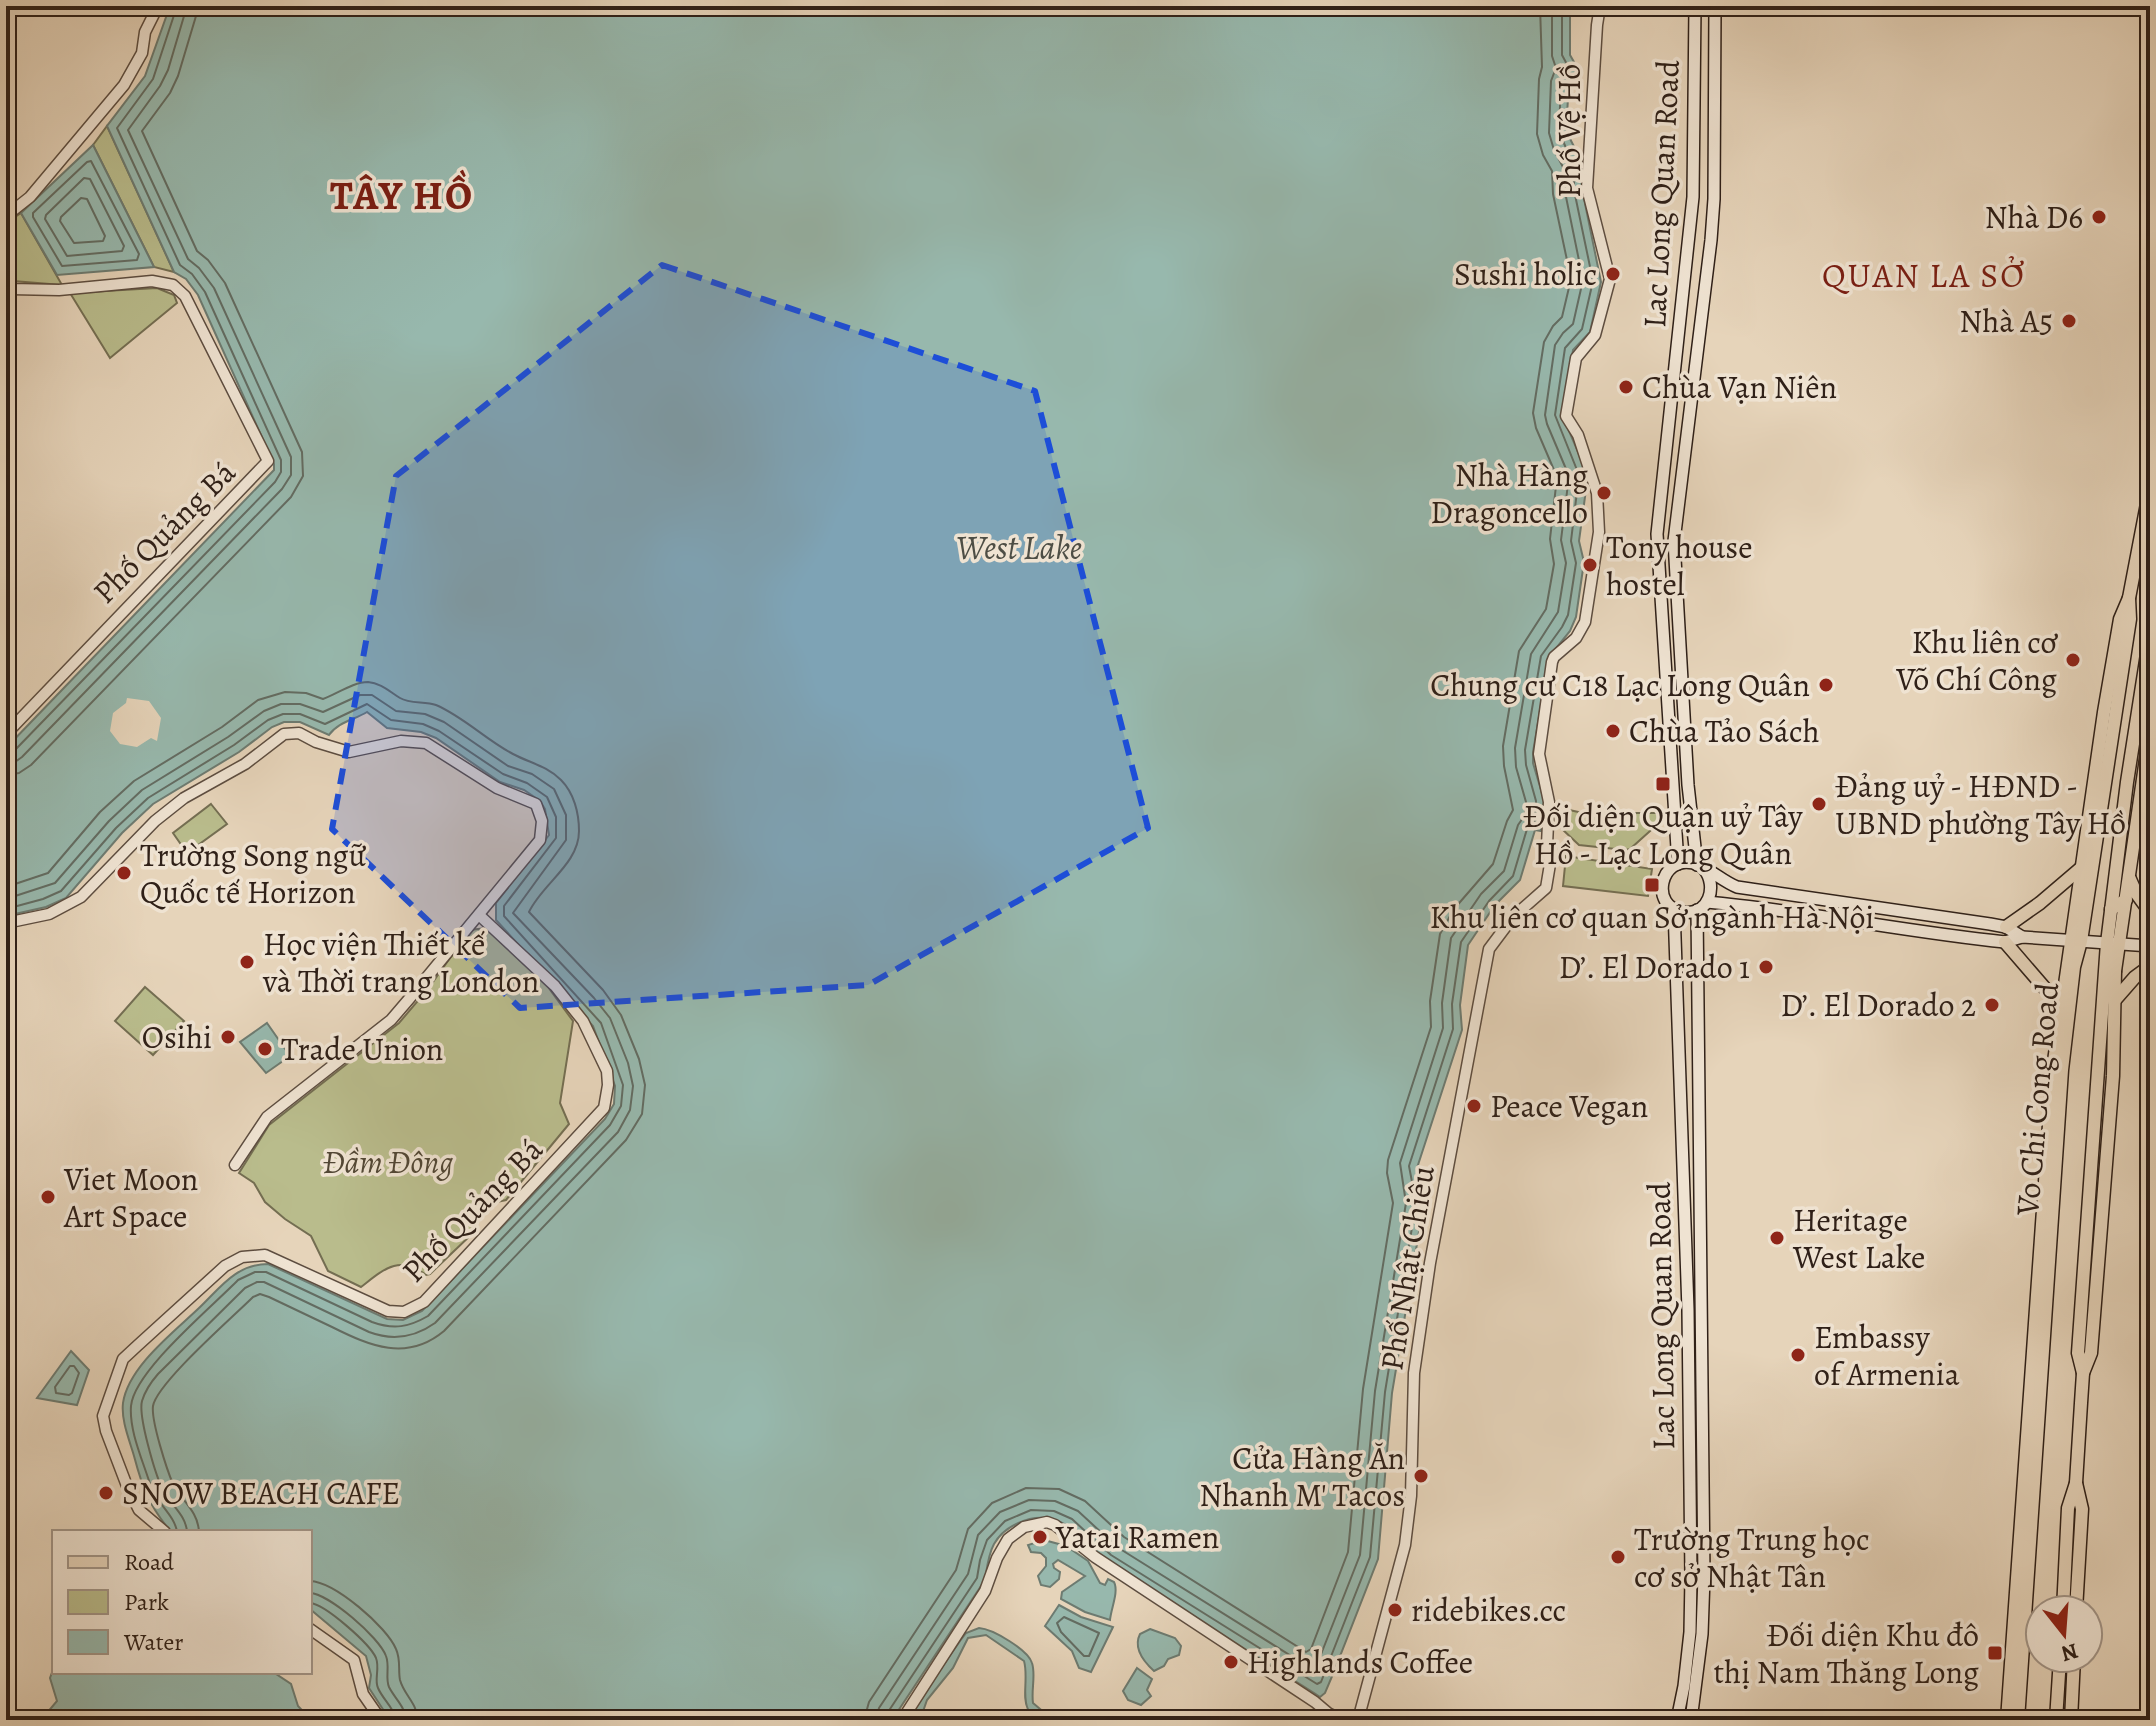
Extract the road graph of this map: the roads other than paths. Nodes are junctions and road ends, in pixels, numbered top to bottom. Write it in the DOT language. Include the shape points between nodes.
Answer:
graph roads {
  1 [pos="158,6"];
  2 [pos="1600,6"];
  3 [pos="1695,6"];
  4 [pos="1715,6"];
  5 [pos="6,216"];
  6 [pos="6,284"];
  7 [pos="2150,488"];
  8 [pos="2129,598"];
  9 [pos="2150,635"];
  10 [pos="2150,731"];
  11 [pos="6,734"];
  12 [pos="1547,845"];
  13 [pos="1678,864"];
  14 [pos="1700,867"];
  15 [pos="2081,868"];
  16 [pos="2129,877"];
  17 [pos="2126,900"];
  18 [pos="1702,906"];
  19 [pos="1674,909"];
  20 [pos="2111,909"];
  21 [pos="2150,912"];
  22 [pos="479,915"];
  23 [pos="6,923"];
  24 [pos="2006,927"];
  25 [pos="2022,937"];
  26 [pos="2076,941"];
  27 [pos="2005,942"];
  28 [pos="2113,944"];
  29 [pos="2150,946"];
  30 [pos="2150,966"];
  31 [pos="2070,972"];
  32 [pos="2114,1001"];
  33 [pos="2061,1007"];
  34 [pos="235,1165"];
  35 [pos="2083,1373"];
  36 [pos="2076,1483"];
  37 [pos="163,1530"];
  38 [pos="2064,1594"];
  39 [pos="2077,1594"];
  40 [pos="312,1630"];
  41 [pos="2059,1674"];
  42 [pos="2073,1674"];
  43 [pos="381,1720"];
  44 [pos="902,1720"];
  45 [pos="1342,1720"];
  46 [pos="1358,1720"];
  47 [pos="1677,1720"];
  48 [pos="1691,1720"];
  49 [pos="2007,1720"];
  50 [pos="2018,1720"];
  51 [pos="2056,1720"];
  52 [pos="2071,1720"];
  1 -- 5 [label="street" via="124,85 25,202"];
  2 -- 12 [label="street, Phố Vệ Hồ" via="1587,188 1610,279 1595,335 1576,358 1566,416 1578,435 1597,493 1599,532 1585,622 1552,662 1539,754 1549,802"];
  3 -- 13 [label="main road, Lac Long Quan Road" via="1693,197 1657,534"];
  4 -- 14 [label="main road, Lac Long Quan Road" via="1711,240 1674,541 1688,785"];
  6 -- 11 [label="street, Phố Quảng Bá" via="35,291 152,281 173,285 185,296 268,461"];
  7 -- 8 [label="main road, Vo Chi Cong Road"];
  8 -- 15 [label="main road" via="2120,619"];
  8 -- 26 [label="main road, Vo Chi Cong Road" via="2130,619"];
  9 -- 20 [label="main road, Vo Chi Cong Road"];
  10 -- 16 [label="main road, Vo Chi Cong Road"];
  12 -- 46 [label="street, Phố Nhật Chiêu" via="1546,888 1513,917 1489,949 1414,1373 1405,1545"];
  13 -- 14 [label="main road"];
  13 -- 19 [label="main road" via="1662,883 1663,896"];
  14 -- 18 [label="main road" via="1711,881 1710,896"];
  14 -- 24 [label="main road" via="1737,887"];
  15 -- 24 [label="main road"];
  15 -- 26 [label="main road"];
  16 -- 17 [label="main road, Vo Chi Cong Road"];
  16 -- 21 [label="main road"];
  17 -- 20 [label="main road"];
  17 -- 28 [label="main road, Vo Chi Cong Road"];
  18 -- 19 [label="main road"];
  18 -- 27 [label="main road" via="1754,906"];
  18 -- 48 [label="main road, Lac Long Quan Road" via="1704,1577"];
  19 -- 47 [label="main road, Lac Long Quan Road" via="1689,1339 1691,1577 1689,1646"];
  20 -- 28 [label="main road, Vo Chi Cong Road"];
  22 -- 23 [label="street" via="540,840 542,821 536,804 497,788 426,743 401,741 349,752 299,733 284,734 245,764 184,798 81,897 49,914"];
  22 -- 34 [label="street" via="391,1020 267,1117"];
  22 -- 37 [label="street, Phố Quảng Bá" via="555,986 583,1021 607,1071 604,1108 424,1302 404,1312 388,1311 265,1255 242,1257 225,1266 123,1359 103,1416 106,1431 139,1510"];
  24 -- 25 [label="main road"];
  25 -- 26 [label="main road"];
  25 -- 27 [label="main road"];
  26 -- 28 [label="main road"];
  26 -- 31 [label="main road, Vo Chi Cong Road"];
  27 -- 33 [label="main road"];
  28 -- 29 [label="main road"];
  28 -- 32 [label="main road, Vo Chi Cong Road"];
  28 -- 35 [label="main road, Vo Chi Cong Road" via="2078,1353"];
  30 -- 32 [label="main road"];
  31 -- 33 [label="main road, Vo Chi Cong Road"];
  31 -- 50 [label="main road, Vo Chi Cong Road"];
  32 -- 35 [label="main road, Vo Chi Cong Road" via="2091,1353"];
  33 -- 49 [label="main road, Vo Chi Cong Road"];
  35 -- 36 [label="main road, Vo Chi Cong Road"];
  36 -- 38 [label="main road, Vo Chi Cong Road" via="2068,1508"];
  36 -- 39 [label="main road, Vo Chi Cong Road" via="2082,1509"];
  40 -- 43 [label="street" via="354,1660 363,1694"];
  41 -- 51 [label="main road"];
  42 -- 52 [label="main road"];
  44 -- 45 [label="street" via="985,1591 1008,1539 1024,1527 1047,1522"];
}
